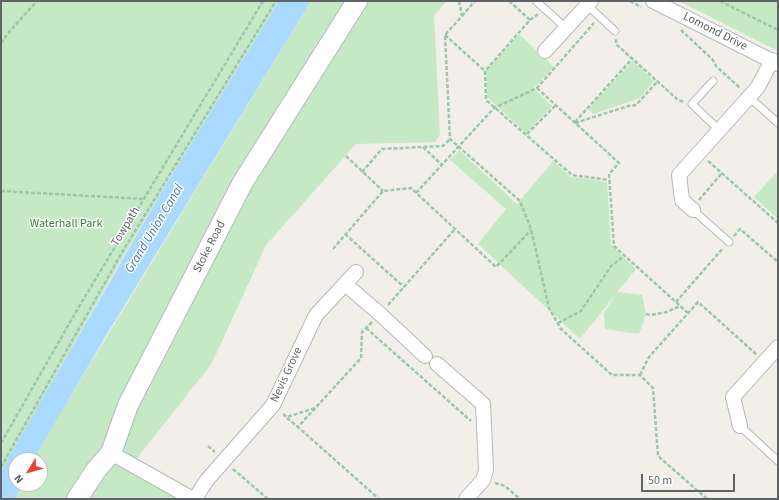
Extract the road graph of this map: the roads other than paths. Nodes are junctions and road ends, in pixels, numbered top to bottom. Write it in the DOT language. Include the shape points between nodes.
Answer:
graph roads {
  1 [pos="357,1"];
  2 [pos="536,1"];
  3 [pos="589,3"];
  4 [pos="649,5"];
  5 [pos="566,28"];
  6 [pos="615,31"];
  7 [pos="545,51"];
  8 [pos="775,62"];
  9 [pos="713,81"];
  10 [pos="749,97"];
  11 [pos="778,123"];
  12 [pos="719,130"];
  13 [pos="692,209"];
  14 [pos="729,242"];
  15 [pos="356,272"];
  16 [pos="345,284"];
  17 [pos="778,348"];
  18 [pos="425,356"];
  19 [pos="437,364"];
  20 [pos="740,426"];
  21 [pos="111,453"];
  22 [pos="778,461"];
  23 [pos="76,499"];
  24 [pos="194,499"];
  25 [pos="466,499"];
  1 -- 21 [label="street, Stoke Road" via="243,182 128,405"];
  2 -- 5 [label="lane"];
  3 -- 5 [label="street"];
  3 -- 6 [label="lane"];
  4 -- 8 [label="street, Lomond Drive"];
  5 -- 7 [label="street"];
  8 -- 10 [label="street"];
  9 -- 12 [label="lane" via="692,104"];
  10 -- 11 [label="lane"];
  10 -- 12 [label="street"];
  12 -- 13 [label="street" via="679,175 682,200"];
  13 -- 14 [label="lane"];
  15 -- 16 [label="street, Nevis Grove"];
  16 -- 18 [label="street"];
  16 -- 24 [label="street, Nevis Grove" via="316,315 274,405 224,460"];
  17 -- 20 [label="street" via="733,397"];
  19 -- 25 [label="street" via="483,404 486,470 484,480"];
  20 -- 22 [label="lane"];
  21 -- 23 [label="street, Stoke Road"];
  21 -- 24 [label="street"];
}
